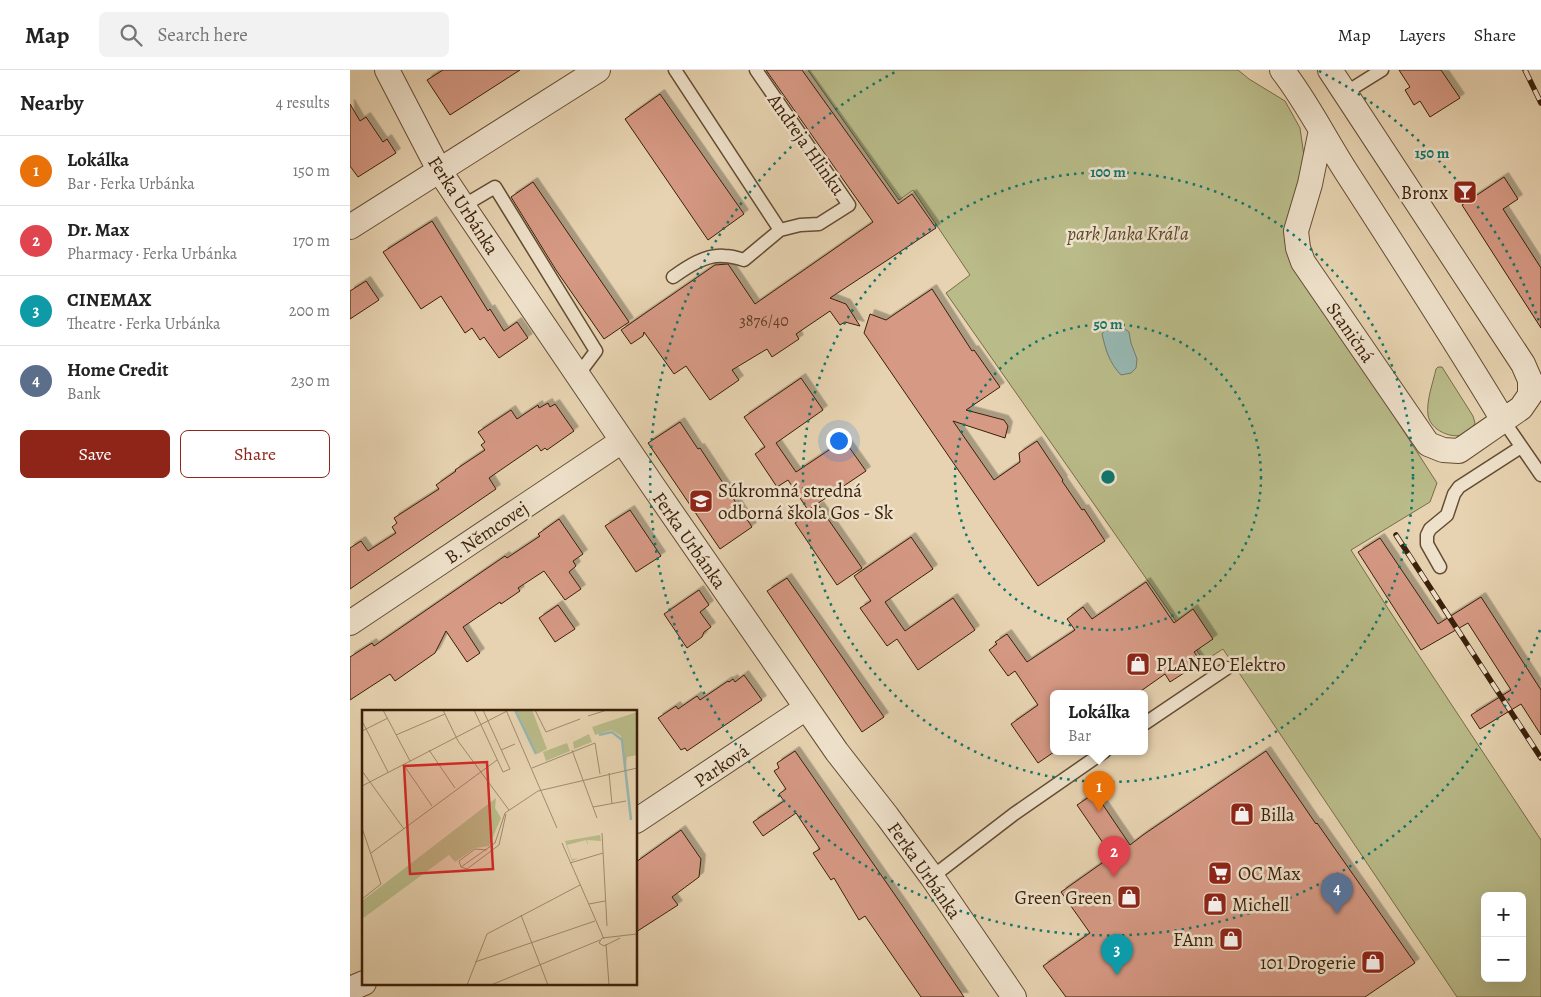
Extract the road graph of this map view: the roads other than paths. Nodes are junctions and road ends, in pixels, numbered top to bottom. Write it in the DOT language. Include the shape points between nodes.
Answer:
graph roads {
  1 [pos="387,70"];
  2 [pos="598,70"];
  3 [pos="676,70"];
  4 [pos="756,70"];
  5 [pos="1282,70"];
  6 [pos="1330,70"];
  7 [pos="1382,70"];
  8 [pos="1345,93"];
  9 [pos="1322,130"];
  10 [pos="439,170"];
  11 [pos="463,206"];
  12 [pos="350,227"];
  13 [pos="780,230"];
  14 [pos="672,277"];
  15 [pos="578,375"];
  16 [pos="1503,420"];
  17 [pos="622,441"];
  18 [pos="1521,448"];
  19 [pos="1541,475"];
  20 [pos="1440,567"];
  21 [pos="350,623"];
  22 [pos="1227,668"];
  23 [pos="806,708"];
  24 [pos="1148,721"];
  25 [pos="1099,755"];
  26 [pos="638,820"];
  27 [pos="932,877"];
  28 [pos="362,983"];
  29 [pos="350,989"];
  30 [pos="1014,997"];
  1 -- 10 [label="street, Ferka Urbánka"];
  2 -- 10 [label="street"];
  3 -- 13 [label="lane"];
  4 -- 13 [label="lane, Andreja Hlinku" via="849,204 819,224"];
  5 -- 9 [label="street"];
  6 -- 8 [label="street, Staničná"];
  7 -- 8 [label="lane"];
  8 -- 16 [label="street, Staničná" via="1523,364 1530,380 1530,395 1521,408"];
  9 -- 16 [label="street"];
  9 -- 16 [label="street, Staničná" via="1296,231 1303,262 1428,444 1443,450 1459,450"];
  10 -- 11 [label="street, Ferka Urbánka"];
  10 -- 12 [label="street"];
  11 -- 15 [label="street, Ferka Urbánka"];
  11 -- 15 [label="lane" via="495,187 596,351"];
  13 -- 14 [label="lane, Andreja Hlinku" via="744,260 722,255 705,259"];
  15 -- 17 [label="street, Ferka Urbánka"];
  16 -- 18 [label="lane"];
  17 -- 21 [label="street, B. Němcovej"];
  17 -- 23 [label="street, Ferka Urbánka"];
  18 -- 19 [label="lane"];
  18 -- 20 [label="lane" via="1459,488 1448,515 1430,528 1427,544"];
  22 -- 24 [label="lane"];
  23 -- 26 [label="street, Parková"];
  23 -- 27 [label="street, Ferka Urbánka"];
  25 -- 27 [label="lane" via="1014,814"];
  27 -- 30 [label="street, Ferka Urbánka"];
  28 -- 29 [label="street"];
}
